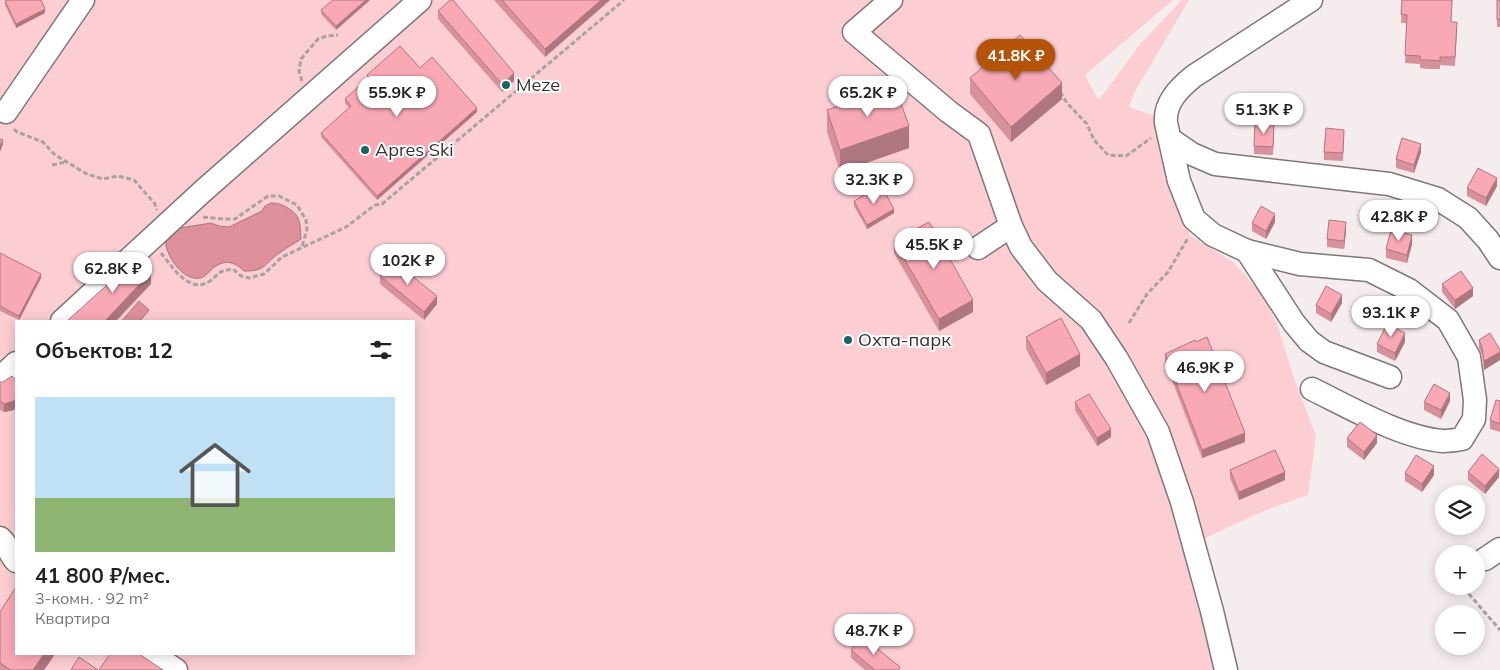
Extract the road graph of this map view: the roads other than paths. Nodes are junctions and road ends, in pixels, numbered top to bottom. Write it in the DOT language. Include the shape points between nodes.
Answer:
graph roads {
  1 [pos="83,0"];
  2 [pos="420,0"];
  3 [pos="891,0"];
  4 [pos="1311,0"];
  5 [pos="6,112"];
  6 [pos="1168,131"];
  7 [pos="1011,226"];
  8 [pos="978,248"];
  9 [pos="1247,251"];
  10 [pos="1500,258"];
  11 [pos="63,320"];
  12 [pos="15,364"];
  13 [pos="1390,377"];
  14 [pos="0,378"];
  15 [pos="1312,389"];
  16 [pos="0,538"];
  17 [pos="15,560"];
  18 [pos="154,655"];
  19 [pos="176,670"];
  20 [pos="1226,670"];
  1 -- 5 [label="street"];
  2 -- 11 [label="street" via="307,100 160,241"];
  3 -- 7 [label="street" via="854,32 979,134"];
  4 -- 6 [label="street" via="1178,89 1165,115"];
  6 -- 9 [label="street" via="1179,181 1194,219 1213,235"];
  6 -- 10 [label="street" via="1192,154 1215,164 1389,184 1438,199 1468,218"];
  7 -- 8 [label="street"];
  7 -- 20 [label="street" via="1021,247 1046,282 1090,320 1117,359 1158,432 1182,502"];
  9 -- 13 [label="street" via="1294,323 1309,340 1324,352"];
  9 -- 15 [label="street" via="1300,264 1369,270 1409,290 1448,320 1469,357 1475,400 1474,419 1462,439 1443,441 1425,438 1386,425"];
  12 -- 14 [label="street"];
  16 -- 17 [label="street"];
  18 -- 19 [label="street"];
}
